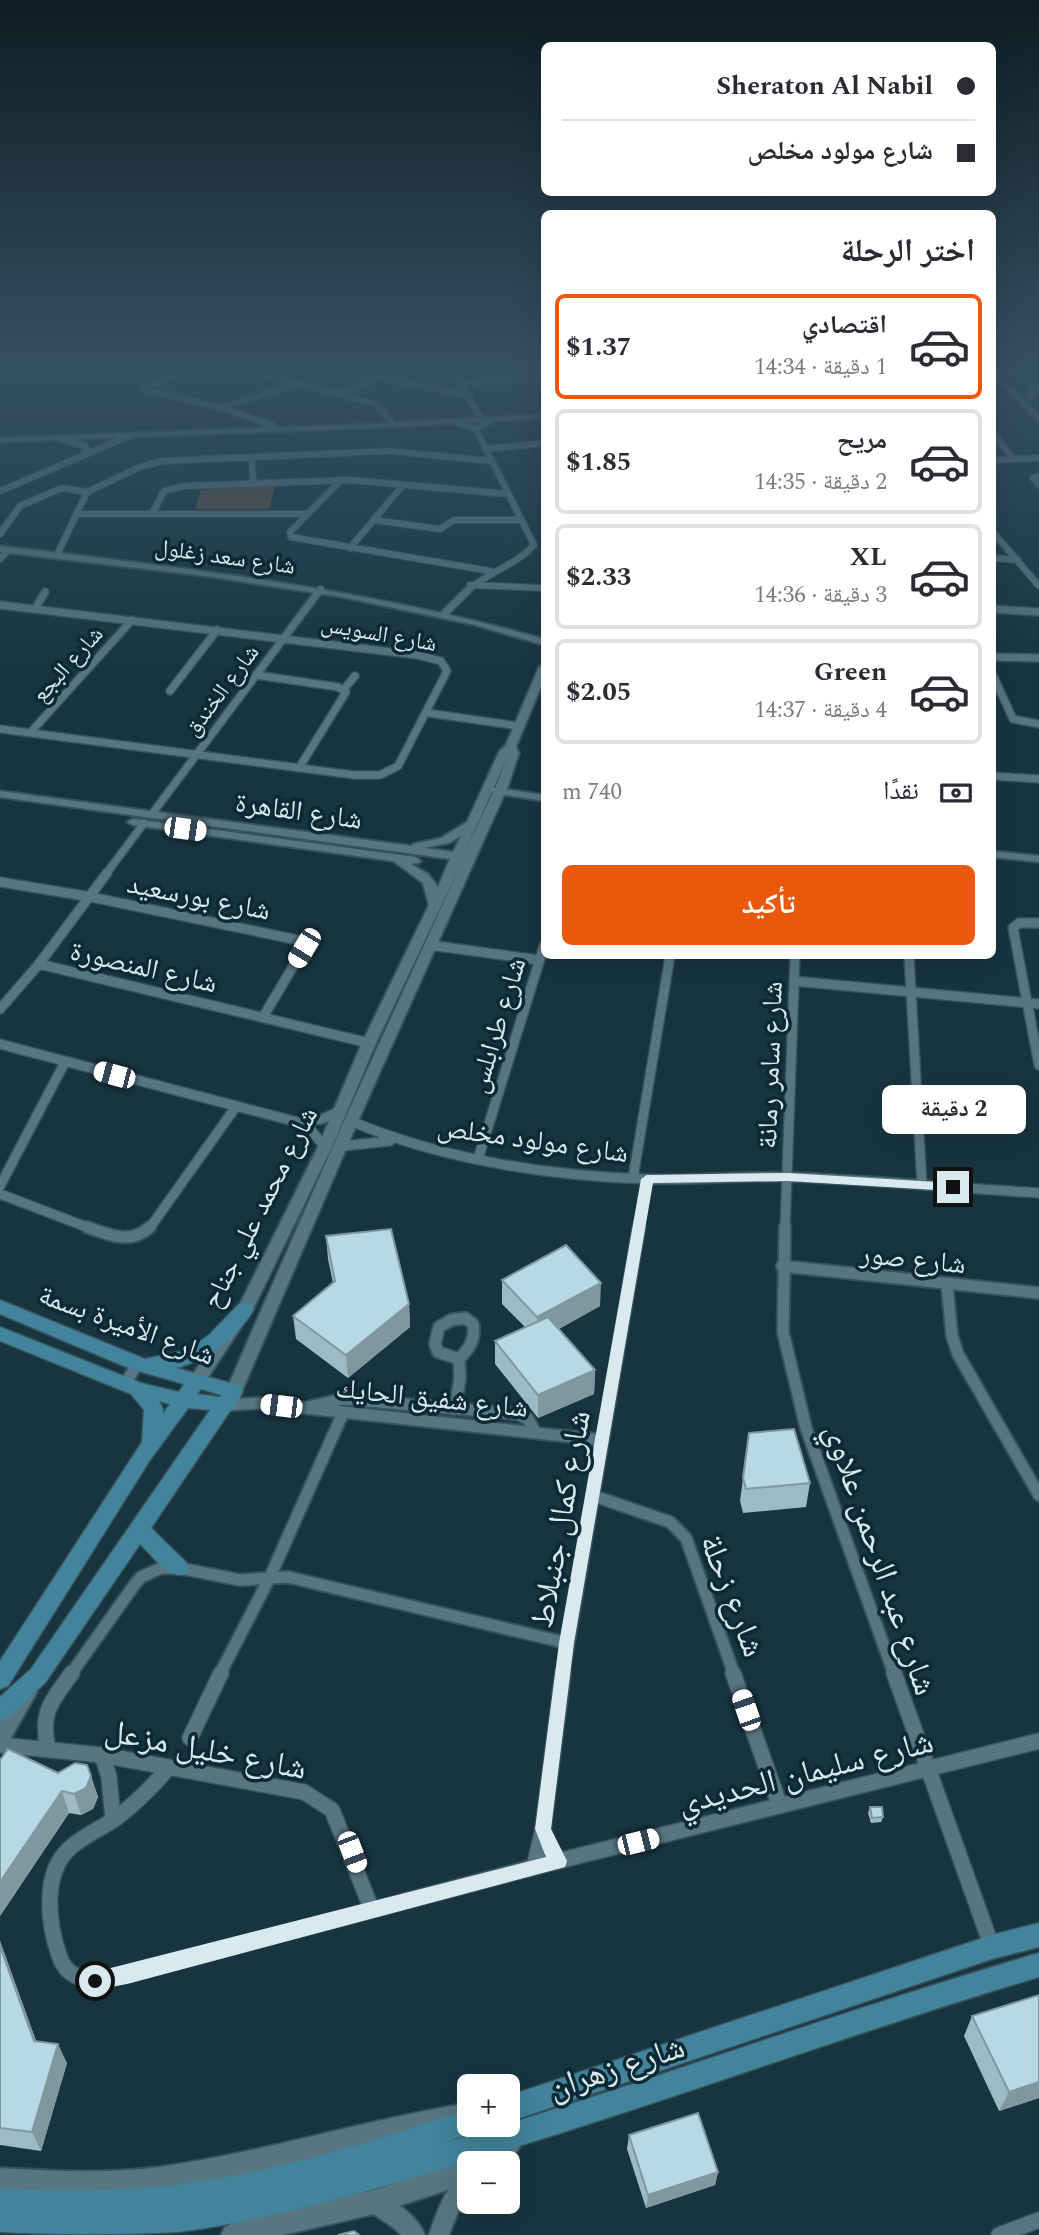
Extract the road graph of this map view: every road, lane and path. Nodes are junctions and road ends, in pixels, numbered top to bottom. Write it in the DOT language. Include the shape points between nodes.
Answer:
graph roads {
  1 [pos="41,473"];
  2 [pos="129,473"];
  3 [pos="253,473"];
  4 [pos="497,473"];
  5 [pos="1039,476"];
  6 [pos="341,480"];
  7 [pos="253,482"];
  8 [pos="403,485"];
  9 [pos="1039,485"];
  10 [pos="0,491"];
  11 [pos="87,492"];
  12 [pos="508,494"];
  13 [pos="76,514"];
  14 [pos="152,514"];
  15 [pos="306,514"];
  16 [pos="373,520"];
  17 [pos="521,520"];
  18 [pos="0,534"];
  19 [pos="996,535"];
  20 [pos="534,545"];
  21 [pos="541,545"];
  22 [pos="350,548"];
  23 [pos="4,549"];
  24 [pos="57,555"];
  25 [pos="996,558"];
  26 [pos="0,559"];
  27 [pos="1018,560"];
  28 [pos="489,571"];
  29 [pos="470,585"];
  30 [pos="1039,586"];
  31 [pos="541,588"];
  32 [pos="321,589"];
  33 [pos="45,592"];
  34 [pos="0,605"];
  35 [pos="35,609"];
  36 [pos="996,609"];
  37 [pos="1039,612"];
  38 [pos="444,614"];
  39 [pos="132,620"];
  40 [pos="217,630"];
  41 [pos="285,637"];
  42 [pos="541,641"];
  43 [pos="996,657"];
  44 [pos="1039,658"];
  45 [pos="541,674"];
  46 [pos="256,675"];
  47 [pos="355,676"];
  48 [pos="996,682"];
  49 [pos="344,689"];
  50 [pos="170,691"];
  51 [pos="428,713"];
  52 [pos="1039,724"];
  53 [pos="519,726"];
  54 [pos="0,729"];
  55 [pos="30,733"];
  56 [pos="197,754"];
  57 [pos="299,768"];
  58 [pos="996,776"];
  59 [pos="1039,779"];
  60 [pos="495,788"];
  61 [pos="0,794"];
  62 [pos="541,795"];
  63 [pos="0,803"];
  64 [pos="148,819"];
  65 [pos="472,822"];
  66 [pos="391,853"];
  67 [pos="996,854"];
  68 [pos="1039,859"];
  69 [pos="460,862"];
  70 [pos="0,882"];
  71 [pos="91,897"];
  72 [pos="433,911"];
  73 [pos="1039,923"];
  74 [pos="429,945"];
  75 [pos="541,956"];
  76 [pos="670,959"];
  77 [pos="795,959"];
  78 [pos="909,959"];
  79 [pos="540,960"];
  80 [pos="39,964"];
  81 [pos="794,981"];
  82 [pos="912,992"];
  83 [pos="1027,1003"];
  84 [pos="1039,1004"];
  85 [pos="0,1009"];
  86 [pos="263,1017"];
  87 [pos="369,1043"];
  88 [pos="0,1044"];
  89 [pos="65,1062"];
  90 [pos="1039,1065"];
  91 [pos="235,1108"];
  92 [pos="346,1115"];
  93 [pos="297,1122"];
  94 [pos="397,1141"];
  95 [pos="343,1146"];
  96 [pos="325,1147"];
  97 [pos="478,1158"];
  98 [pos="788,1177"];
  99 [pos="633,1178"];
  100 [pos="647,1179"];
  101 [pos="922,1185"];
  102 [pos="0,1186"];
  103 [pos="1039,1193"];
  104 [pos="0,1194"];
  105 [pos="782,1266"];
  106 [pos="947,1284"];
  107 [pos="1039,1293"];
  108 [pos="0,1307"];
  109 [pos="245,1309"];
  110 [pos="0,1334"];
  111 [pos="459,1359"];
  112 [pos="137,1364"];
  113 [pos="197,1381"];
  114 [pos="132,1386"];
  115 [pos="231,1398"];
  116 [pos="182,1400"];
  117 [pos="303,1409"];
  118 [pos="455,1409"];
  119 [pos="342,1413"];
  120 [pos="535,1432"];
  121 [pos="601,1440"];
  122 [pos="143,1455"];
  123 [pos="1039,1495"];
  124 [pos="594,1496"];
  125 [pos="139,1530"];
  126 [pos="179,1568"];
  127 [pos="270,1577"];
  128 [pos="567,1643"];
  129 [pos="3,1674"];
  130 [pos="38,1676"];
  131 [pos="0,1711"];
  132 [pos="190,1738"];
  133 [pos="0,1739"];
  134 [pos="1039,1741"];
  135 [pos="0,1745"];
  136 [pos="48,1749"];
  137 [pos="102,1755"];
  138 [pos="170,1767"];
  139 [pos="926,1770"];
  140 [pos="780,1806"];
  141 [pos="113,1820"];
  142 [pos="543,1829"];
  143 [pos="559,1861"];
  144 [pos="534,1867"];
  145 [pos="372,1910"];
  146 [pos="1039,1935"];
  147 [pos="992,1947"];
  148 [pos="1039,1965"];
  149 [pos="520,2105"];
  150 [pos="457,2116"];
  151 [pos="457,2126"];
  152 [pos="520,2134"];
  153 [pos="511,2137"];
  154 [pos="516,2137"];
  155 [pos="499,2151"];
  156 [pos="457,2175"];
  157 [pos="0,2180"];
  158 [pos="457,2196"];
  159 [pos="0,2202"];
  160 [pos="374,2202"];
  161 [pos="0,2219"];
  162 [pos="1039,2220"];
  163 [pos="233,2235"];
  164 [pos="415,2235"];
  165 [pos="439,2235"];
  166 [pos="999,2235"];
  1 -- 10 [label="street"];
  2 -- 11 [label="street"];
  3 -- 7 [label="street"];
  4 -- 12 [label="street"];
  5 -- 9 [label="street" via="1033,478"];
  6 -- 7 [label="street"];
  6 -- 8 [label="street"];
  6 -- 15 [label="street"];
  7 -- 14 [label="street" via="170,488"];
  8 -- 12 [label="street"];
  8 -- 16 [label="street"];
  11 -- 13 [label="street"];
  11 -- 18 [label="street" via="62,488 29,502 13,511"];
  12 -- 17 [label="street"];
  13 -- 14 [label="street"];
  13 -- 24 [label="street"];
  14 -- 15 [label="street"];
  15 -- 22 [label="street" via="290,532 291,537"];
  16 -- 17 [label="street" via="440,529 454,520"];
  16 -- 22 [label="street"];
  17 -- 20 [label="street"];
  19 -- 27 [label="street"];
  20 -- 21 [label="street"];
  20 -- 28 [label="street" via="531,551"];
  22 -- 28 [label="street"];
  23 -- 24 [label="main road, شارع سعد زغلول"];
  23 -- 26 [label="street"];
  24 -- 32 [label="main road, شارع سعد زغلول"];
  25 -- 27 [label="street"];
  27 -- 30 [label="street"];
  28 -- 29 [label="street"];
  29 -- 31 [label="street"];
  29 -- 38 [label="street"];
  32 -- 38 [label="main road, شارع سعد زغلول"];
  32 -- 41 [label="street, شارع الخندق"];
  33 -- 35 [label="street"];
  34 -- 35 [label="street, شارع السويس"];
  35 -- 39 [label="street, شارع السويس"];
  36 -- 37 [label="street"];
  38 -- 42 [label="main road"];
  39 -- 40 [label="street, شارع السويس"];
  39 -- 55 [label="street, شارع البجع"];
  40 -- 41 [label="street, شارع السويس"];
  40 -- 50 [label="street"];
  41 -- 46 [label="street, شارع الخندق"];
  41 -- 51 [label="street, شارع السويس" via="441,661 447,671"];
  43 -- 44 [label="street"];
  45 -- 53 [label="main road, شارع محمد علي جناح"];
  46 -- 49 [label="street"];
  46 -- 56 [label="street, شارع الخندق"];
  47 -- 49 [label="street"];
  48 -- 52 [label="street" via="1013,719"];
  49 -- 57 [label="street" via="343,698"];
  51 -- 53 [label="street"];
  51 -- 57 [label="street, شارع السويس" via="389,773 369,777"];
  53 -- 60 [label="main road, شارع محمد علي جناح" via="511,747 514,753"];
  54 -- 55 [label="street, شارع السويس"];
  55 -- 56 [label="street, شارع السويس"];
  56 -- 57 [label="street, شارع السويس"];
  56 -- 64 [label="street, شارع الخندق"];
  58 -- 59 [label="street"];
  60 -- 62 [label="street"];
  60 -- 65 [label="main road, شارع محمد علي جناح"];
  60 -- 69 [label="main road, شارع محمد علي جناح"];
  61 -- 64 [label="main road, شارع القاهرة"];
  63 -- 64 [label="main road, شارع القاهرة"];
  64 -- 66 [label="main road, شارع القاهرة"];
  64 -- 71 [label="street, شارع المنصورة"];
  65 -- 66 [label="main road" via="445,841"];
  65 -- 69 [label="main road, شارع محمد علي جناح"];
  66 -- 69 [label="main road, شارع القاهرة"];
  66 -- 72 [label="main road" via="429,880"];
  67 -- 68 [label="street"];
  69 -- 72 [label="main road, شارع محمد علي جناح"];
  69 -- 74 [label="main road, شارع محمد علي جناح"];
  70 -- 71 [label="street, شارع بورسعيد"];
  71 -- 80 [label="street, شارع المنصورة"];
  71 -- 86 [label="street, شارع بورسعيد" via="303,941 304,948"];
  72 -- 87 [label="main road, شارع محمد علي جناح"];
  73 -- 83 [label="street" via="1016,923 1013,928"];
  74 -- 79 [label="street"];
  74 -- 92 [label="main road, شارع محمد علي جناح"];
  75 -- 79 [label="street, شارع طرابلس"];
  76 -- 99 [label="street"];
  77 -- 81 [label="street, شارع سامر رمانة"];
  78 -- 82 [label="street"];
  79 -- 97 [label="street, شارع طرابلس"];
  80 -- 85 [label="street"];
  80 -- 86 [label="street, شارع المنصورة"];
  81 -- 82 [label="street"];
  81 -- 98 [label="street, شارع سامر رمانة"];
  82 -- 83 [label="street"];
  82 -- 101 [label="street"];
  83 -- 84 [label="street"];
  83 -- 90 [label="street"];
  86 -- 87 [label="street, شارع المنصورة"];
  87 -- 92 [label="main road, شارع محمد علي جناح"];
  88 -- 89 [label="street"];
  89 -- 91 [label="street"];
  89 -- 102 [label="street"];
  91 -- 93 [label="street"];
  91 -- 104 [label="street" via="141,1235 109,1235"];
  92 -- 93 [label="street"];
  92 -- 94 [label="street, شارع مولود مخلص"];
  92 -- 95 [label="main road, شارع محمد علي جناح"];
  92 -- 96 [label="main road, شارع محمد علي جناح"];
  93 -- 96 [label="street" via="309,1128"];
  94 -- 95 [label="street, شارع مولود مخلص"];
  94 -- 97 [label="street, شارع مولود مخلص"];
  95 -- 115 [label="main road, شارع محمد علي جناح"];
  96 -- 109 [label="main road, شارع محمد علي جناح"];
  97 -- 99 [label="street, شارع مولود مخلص"];
  98 -- 100 [label="street, شارع مولود مخلص"];
  98 -- 101 [label="street, شارع مولود مخلص"];
  98 -- 105 [label="street, شارع عبد الرحمن علاوي"];
  99 -- 100 [label="street, شارع مولود مخلص"];
  100 -- 121 [label="street, شارع كمال جنبلاط"];
  101 -- 103 [label="street, شارع مولود مخلص"];
  105 -- 106 [label="street, شارع صور"];
  105 -- 139 [label="street, شارع عبد الرحمن علاوي" via="783,1332 806,1428"];
  106 -- 107 [label="street, شارع صور"];
  106 -- 123 [label="street" via="958,1354"];
  108 -- 112 [label="main road, شارع الأميرة بسمة"];
  109 -- 112 [label="main road" via="205,1350 178,1361"];
  109 -- 113 [label="main road, شارع محمد علي جناح"];
  110 -- 114 [label="main road, شارع الأميرة بسمة"];
  111 -- 118 [label="street"];
  112 -- 113 [label="main road, شارع الأميرة بسمة"];
  112 -- 114 [label="street"];
  113 -- 115 [label="main road, شارع الأميرة بسمة"];
  113 -- 116 [label="main road, شارع محمد علي جناح"];
  114 -- 116 [label="main road, شارع الأميرة بسمة"];
  114 -- 122 [label="main road" via="154,1409 153,1433"];
  115 -- 116 [label="main road, شارع الأميرة بسمة"];
  115 -- 117 [label="street, شارع شفيق الحايك"];
  115 -- 125 [label="main road, شارع محمد علي جناح"];
  116 -- 122 [label="main road, شارع محمد علي جناح"];
  117 -- 118 [label="street" via="343,1399"];
  117 -- 119 [label="street, شارع شفيق الحايك"];
  118 -- 120 [label="street" via="518,1414 528,1419"];
  119 -- 120 [label="street, شارع شفيق الحايك"];
  119 -- 127 [label="street"];
  120 -- 121 [label="street, شارع شفيق الحايك"];
  121 -- 124 [label="street, شارع كمال جنبلاط"];
  122 -- 129 [label="main road, شارع محمد علي جناح"];
  124 -- 128 [label="street, شارع كمال جنبلاط"];
  124 -- 140 [label="street, شارع زحلة" via="670,1522 685,1538"];
  125 -- 126 [label="main road"];
  125 -- 130 [label="main road, شارع محمد علي جناح"];
  126 -- 127 [label="street" via="240,1580"];
  126 -- 136 [label="street" via="152,1571 135,1584 47,1708 43,1726"];
  127 -- 128 [label="street" via="338,1587"];
  127 -- 132 [label="street"];
  128 -- 142 [label="street, شارع كمال جنبلاط"];
  130 -- 131 [label="main road, شارع محمد علي جناح"];
  130 -- 133 [label="main road, شارع محمد علي جناح"];
  134 -- 139 [label="street, شارع سليمان الحديدي"];
  135 -- 136 [label="street, شارع خليل مزعل"];
  136 -- 137 [label="street, شارع خليل مزعل"];
  137 -- 138 [label="street, شارع خليل مزعل"];
  137 -- 141 [label="street"];
  138 -- 141 [label="street, شارع سليمان الحديدي"];
  138 -- 145 [label="street, شارع خليل مزعل" via="304,1792 326,1804 345,1836"];
  139 -- 140 [label="street, شارع سليمان الحديدي"];
  139 -- 147 [label="street, شارع عبد الرحمن علاوي"];
  140 -- 143 [label="street, شارع سليمان الحديدي"];
  141 -- 145 [label="street, شارع سليمان الحديدي" via="60,1859 52,1882 54,1941 62,1967 75,1979 112,1978"];
  142 -- 143 [label="street"];
  142 -- 144 [label="street, شارع كمال جنبلاط"];
  143 -- 144 [label="street, شارع سليمان الحديدي"];
  144 -- 145 [label="street, شارع سليمان الحديدي"];
  146 -- 147 [label="main road, شارع زهران"];
  147 -- 149 [label="main road, شارع زهران"];
  148 -- 152 [label="main road, شارع زهران"];
  150 -- 157 [label="main road" via="180,2175 109,2183"];
  151 -- 159 [label="main road" via="304,2172 222,2190 88,2205"];
  153 -- 161 [label="main road, شارع زهران" via="214,2214 69,2224"];
  154 -- 155 [label="main road"];
  156 -- 160 [label="main road"];
  158 -- 165 [label="street"];
  160 -- 163 [label="main road"];
  160 -- 164 [label="street"];
  162 -- 166 [label="street"];
}
